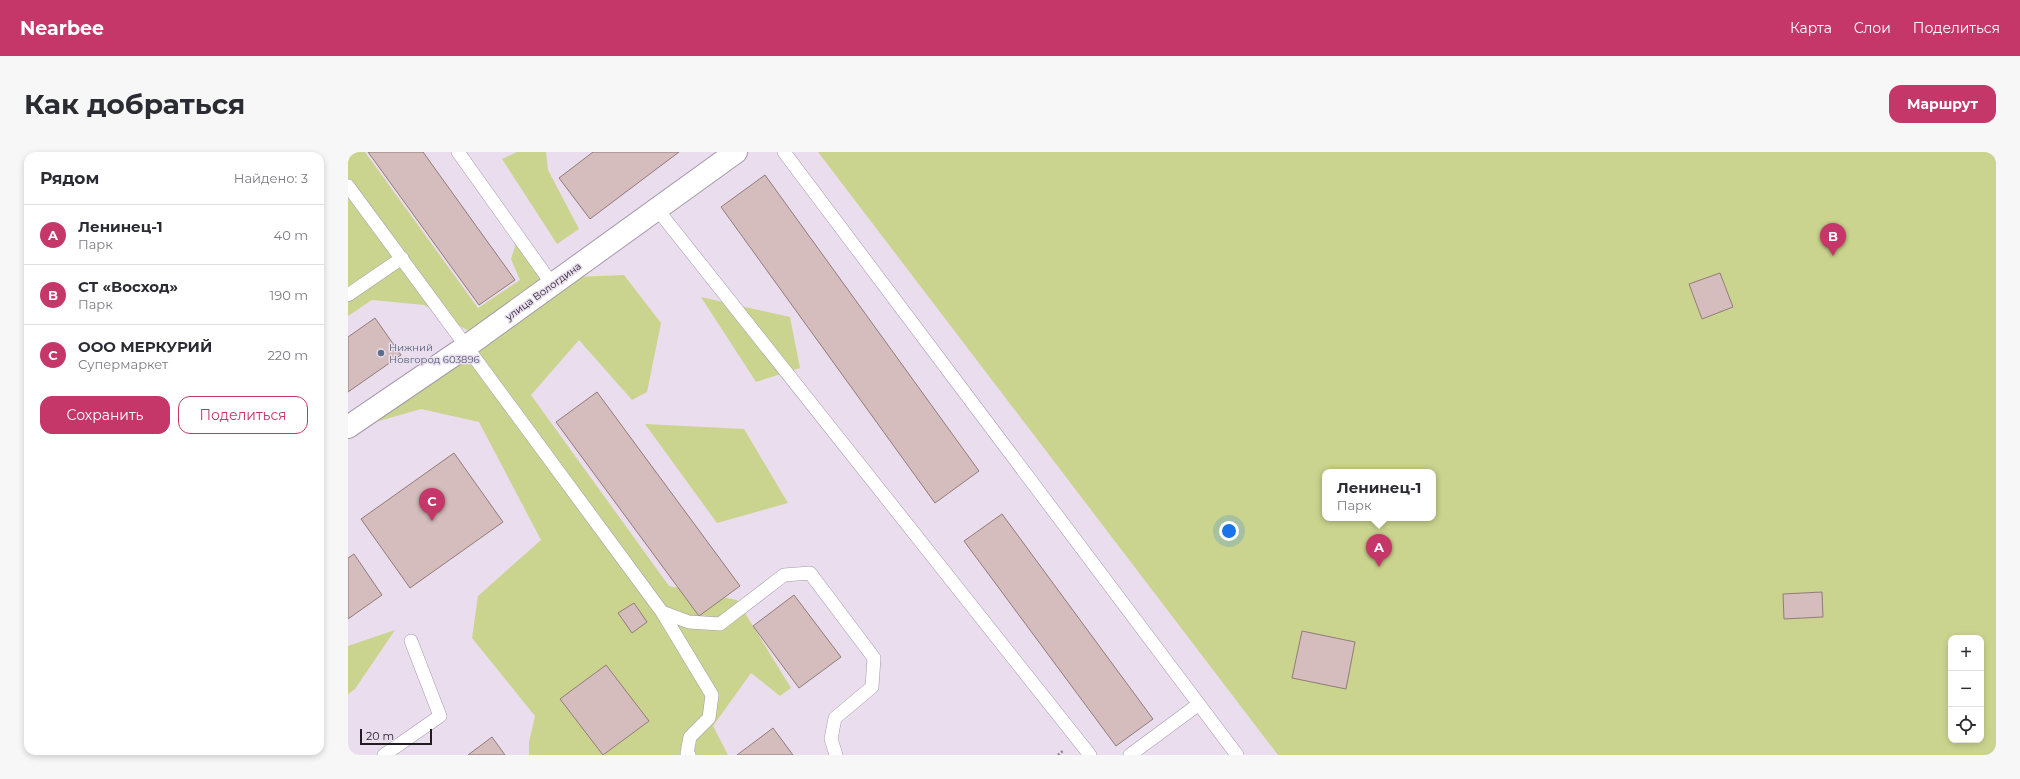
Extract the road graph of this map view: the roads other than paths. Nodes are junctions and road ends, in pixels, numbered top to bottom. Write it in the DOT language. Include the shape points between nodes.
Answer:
graph roads {
  1 [pos="458,152"];
  2 [pos="736,152"];
  3 [pos="784,152"];
  4 [pos="348,186"];
  5 [pos="657,209"];
  6 [pos="402,258"];
  7 [pos="552,284"];
  8 [pos="348,295"];
  9 [pos="467,346"];
  10 [pos="348,427"];
  11 [pos="662,612"];
  12 [pos="411,641"];
  13 [pos="1199,704"];
  14 [pos="384,755"];
  15 [pos="689,755"];
  16 [pos="836,755"];
  17 [pos="1090,755"];
  18 [pos="1130,755"];
  19 [pos="1237,755"];
  1 -- 7 [label="lane"];
  2 -- 5 [label="street, улица Вологдина"];
  3 -- 13 [label="lane"];
  4 -- 6 [label="lane"];
  5 -- 7 [label="street, улица Вологдина"];
  5 -- 17 [label="lane"];
  6 -- 8 [label="lane"];
  6 -- 9 [label="lane"];
  7 -- 9 [label="street, улица Вологдина"];
  9 -- 10 [label="street, улица Вологдина"];
  9 -- 11 [label="lane"];
  11 -- 15 [label="lane" via="712,696 708,718 690,737 687,753"];
  11 -- 16 [label="lane" via="689,622 720,624 784,575 810,573 874,658 872,688 835,718 831,738"];
  12 -- 14 [label="lane" via="440,716"];
  13 -- 18 [label="lane"];
  13 -- 19 [label="lane"];
}
